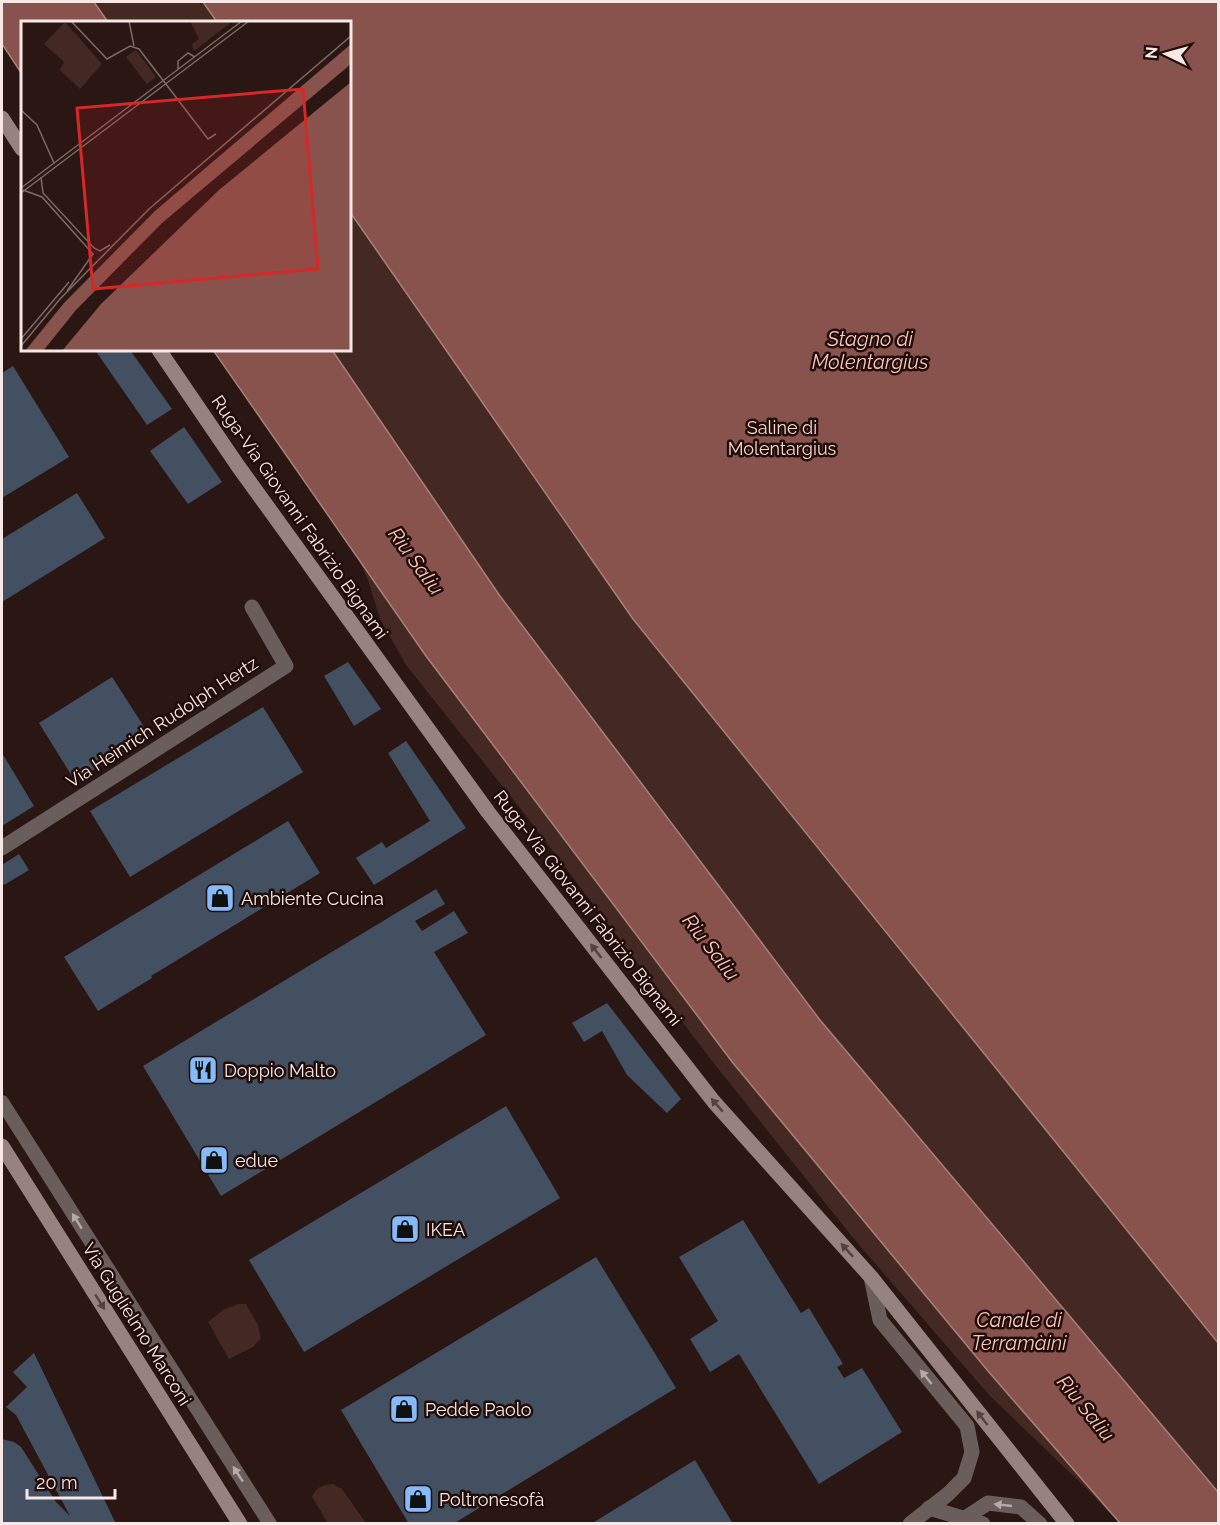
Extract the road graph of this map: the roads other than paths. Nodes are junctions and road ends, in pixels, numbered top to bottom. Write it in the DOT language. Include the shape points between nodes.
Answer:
graph roads {
  1 [pos="2,118"];
  2 [pos="21,147"];
  3 [pos="160,351"];
  4 [pos="252,607"];
  5 [pos="2,848"];
  6 [pos="2,1102"];
  7 [pos="2,1146"];
  8 [pos="871,1277"];
  9 [pos="929,1508"];
  10 [pos="959,1521"];
  11 [pos="240,1524"];
  12 [pos="270,1524"];
  13 [pos="910,1524"];
  14 [pos="982,1524"];
  15 [pos="1040,1524"];
  16 [pos="1067,1524"];
  1 -- 2 [label="main road"];
  8 -- 3 [label="main road, Ruga-Via Giovanni Fabrizio Bignami, one-way" via="714,1102 488,812"];
  4 -- 5 [label="street, Via Heinrich Rudolph Hertz" via="286,666"];
  12 -- 6 [label="lane, one-way"];
  7 -- 11 [label="main road, Via Guglielmo Marconi, one-way"];
  9 -- 8 [label="street, one-way" via="964,1478 972,1452 967,1426 880,1320"];
  16 -- 8 [label="main road, Ruga-Via Giovanni Fabrizio Bignami, one-way"];
  9 -- 10 [label="street"];
  9 -- 13 [label="street"];
  10 -- 14 [label="street"];
  15 -- 10 [label="street, one-way" via="1021,1507 988,1503"];
}
